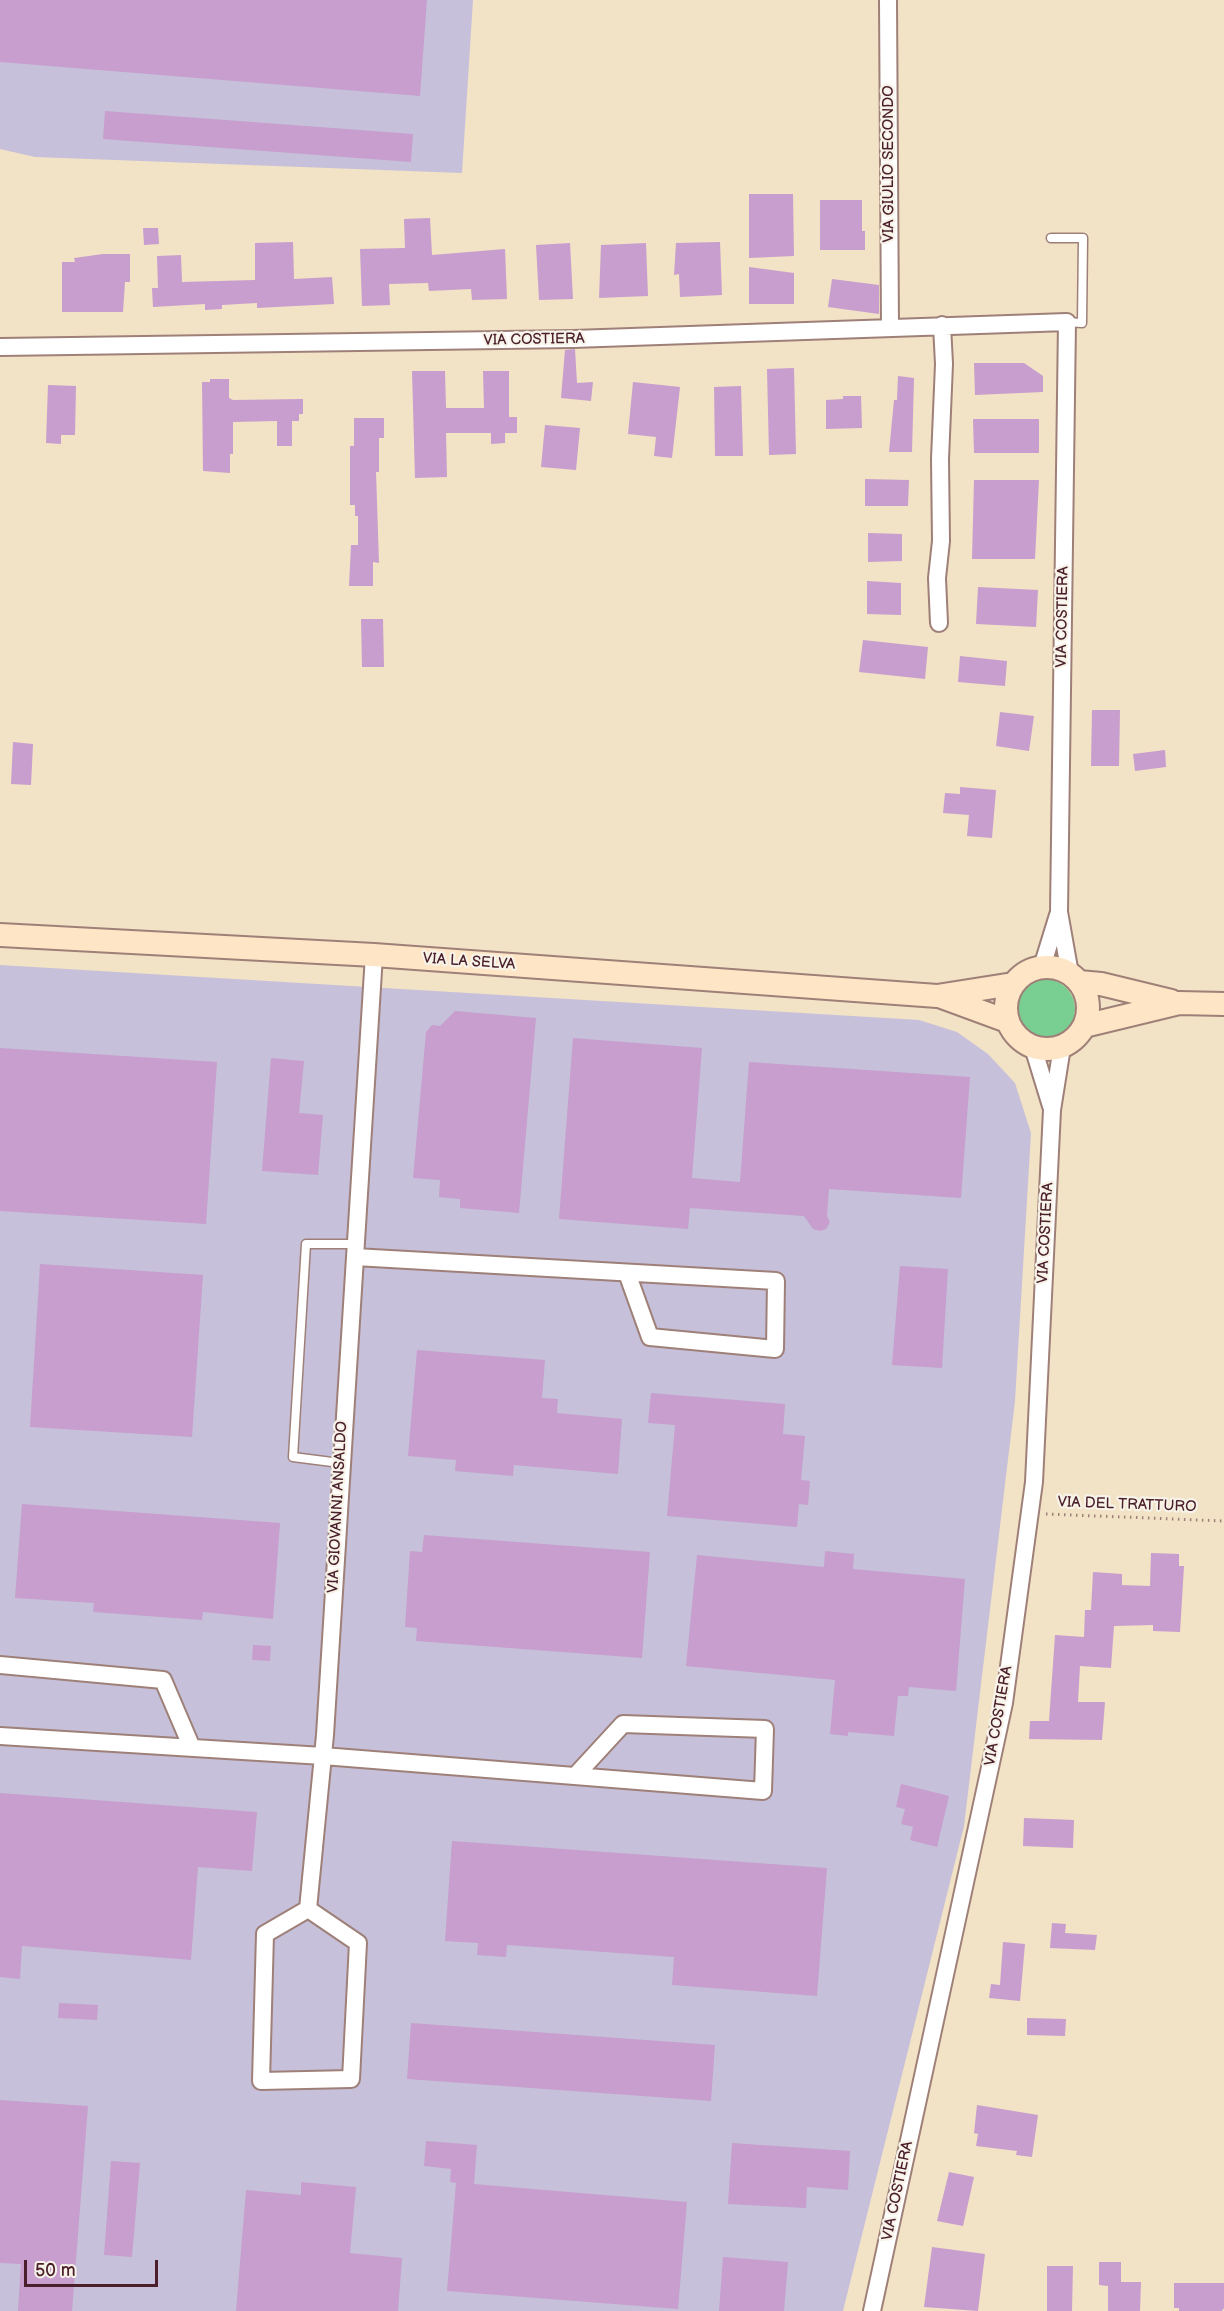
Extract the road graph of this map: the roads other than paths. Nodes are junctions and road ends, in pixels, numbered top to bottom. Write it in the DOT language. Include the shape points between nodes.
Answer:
graph roads {
  1 [pos="888,0"];
  2 [pos="1051,238"];
  3 [pos="1067,322"];
  4 [pos="942,325"];
  5 [pos="890,327"];
  6 [pos="0,347"];
  7 [pos="939,622"];
  8 [pos="1059,912"];
  9 [pos="0,935"];
  10 [pos="374,955"];
  11 [pos="1042,967"];
  12 [pos="1074,978"];
  13 [pos="1013,984"];
  14 [pos="937,996"];
  15 [pos="1179,1003"];
  16 [pos="1224,1004"];
  17 [pos="1007,1021"];
  18 [pos="1084,1026"];
  19 [pos="1033,1047"];
  20 [pos="1062,1047"];
  21 [pos="1052,1110"];
  22 [pos="355,1250"];
  23 [pos="627,1273"];
  24 [pos="340,1463"];
  25 [pos="0,1665"];
  26 [pos="0,1736"];
  27 [pos="192,1748"];
  28 [pos="323,1756"];
  29 [pos="576,1775"];
  30 [pos="308,1909"];
  31 [pos="873,2311"];
  1 -- 5 [label="street, VIA GIULIO SECONDO"];
  2 -- 3 [label="lane" via="1083,238 1082,323"];
  3 -- 4 [label="street, VIA COSTIERA"];
  3 -- 8 [label="street, VIA COSTIERA"];
  4 -- 5 [label="street, VIA COSTIERA"];
  4 -- 7 [label="street"];
  5 -- 6 [label="street, VIA COSTIERA" via="573,339"];
  8 -- 11 [label="street, VIA COSTIERA"];
  8 -- 12 [label="street, VIA COSTIERA"];
  9 -- 10 [label="street, VIA LA SELVA"];
  10 -- 14 [label="street, VIA LA SELVA"];
  10 -- 22 [label="street, VIA GIOVANNI ANSALDO"];
  11 -- 12 [label="street" via="1052,967"];
  11 -- 13 [label="street" via="1021,975"];
  12 -- 15 [label="street"];
  12 -- 18 [label="street" via="1088,1003"];
  13 -- 14 [label="street, VIA LA SELVA"];
  13 -- 17 [label="street" via="1007,995"];
  14 -- 17 [label="street, VIA LA SELVA"];
  15 -- 16 [label="street"];
  15 -- 18 [label="street"];
  17 -- 19 [label="street" via="1022,1041"];
  18 -- 20 [label="street"];
  19 -- 20 [label="street"];
  19 -- 21 [label="street, VIA COSTIERA"];
  20 -- 21 [label="street, VIA COSTIERA"];
  21 -- 31 [label="street, VIA COSTIERA" via="1034,1482 1004,1703"];
  22 -- 23 [label="street"];
  22 -- 24 [label="street, VIA GIOVANNI ANSALDO"];
  22 -- 24 [label="lane" via="306,1244 293,1457"];
  23 -- 23 [label="street" via="776,1281 775,1349 650,1336"];
  24 -- 28 [label="street, VIA GIOVANNI ANSALDO"];
  25 -- 27 [label="street" via="163,1680"];
  26 -- 27 [label="street"];
  27 -- 28 [label="street"];
  28 -- 29 [label="street"];
  28 -- 30 [label="street, VIA GIOVANNI ANSALDO"];
  29 -- 29 [label="street" via="623,1724 765,1729 763,1791"];
  30 -- 30 [label="street" via="265,1934 261,2081 351,2079 358,1943"];
}
